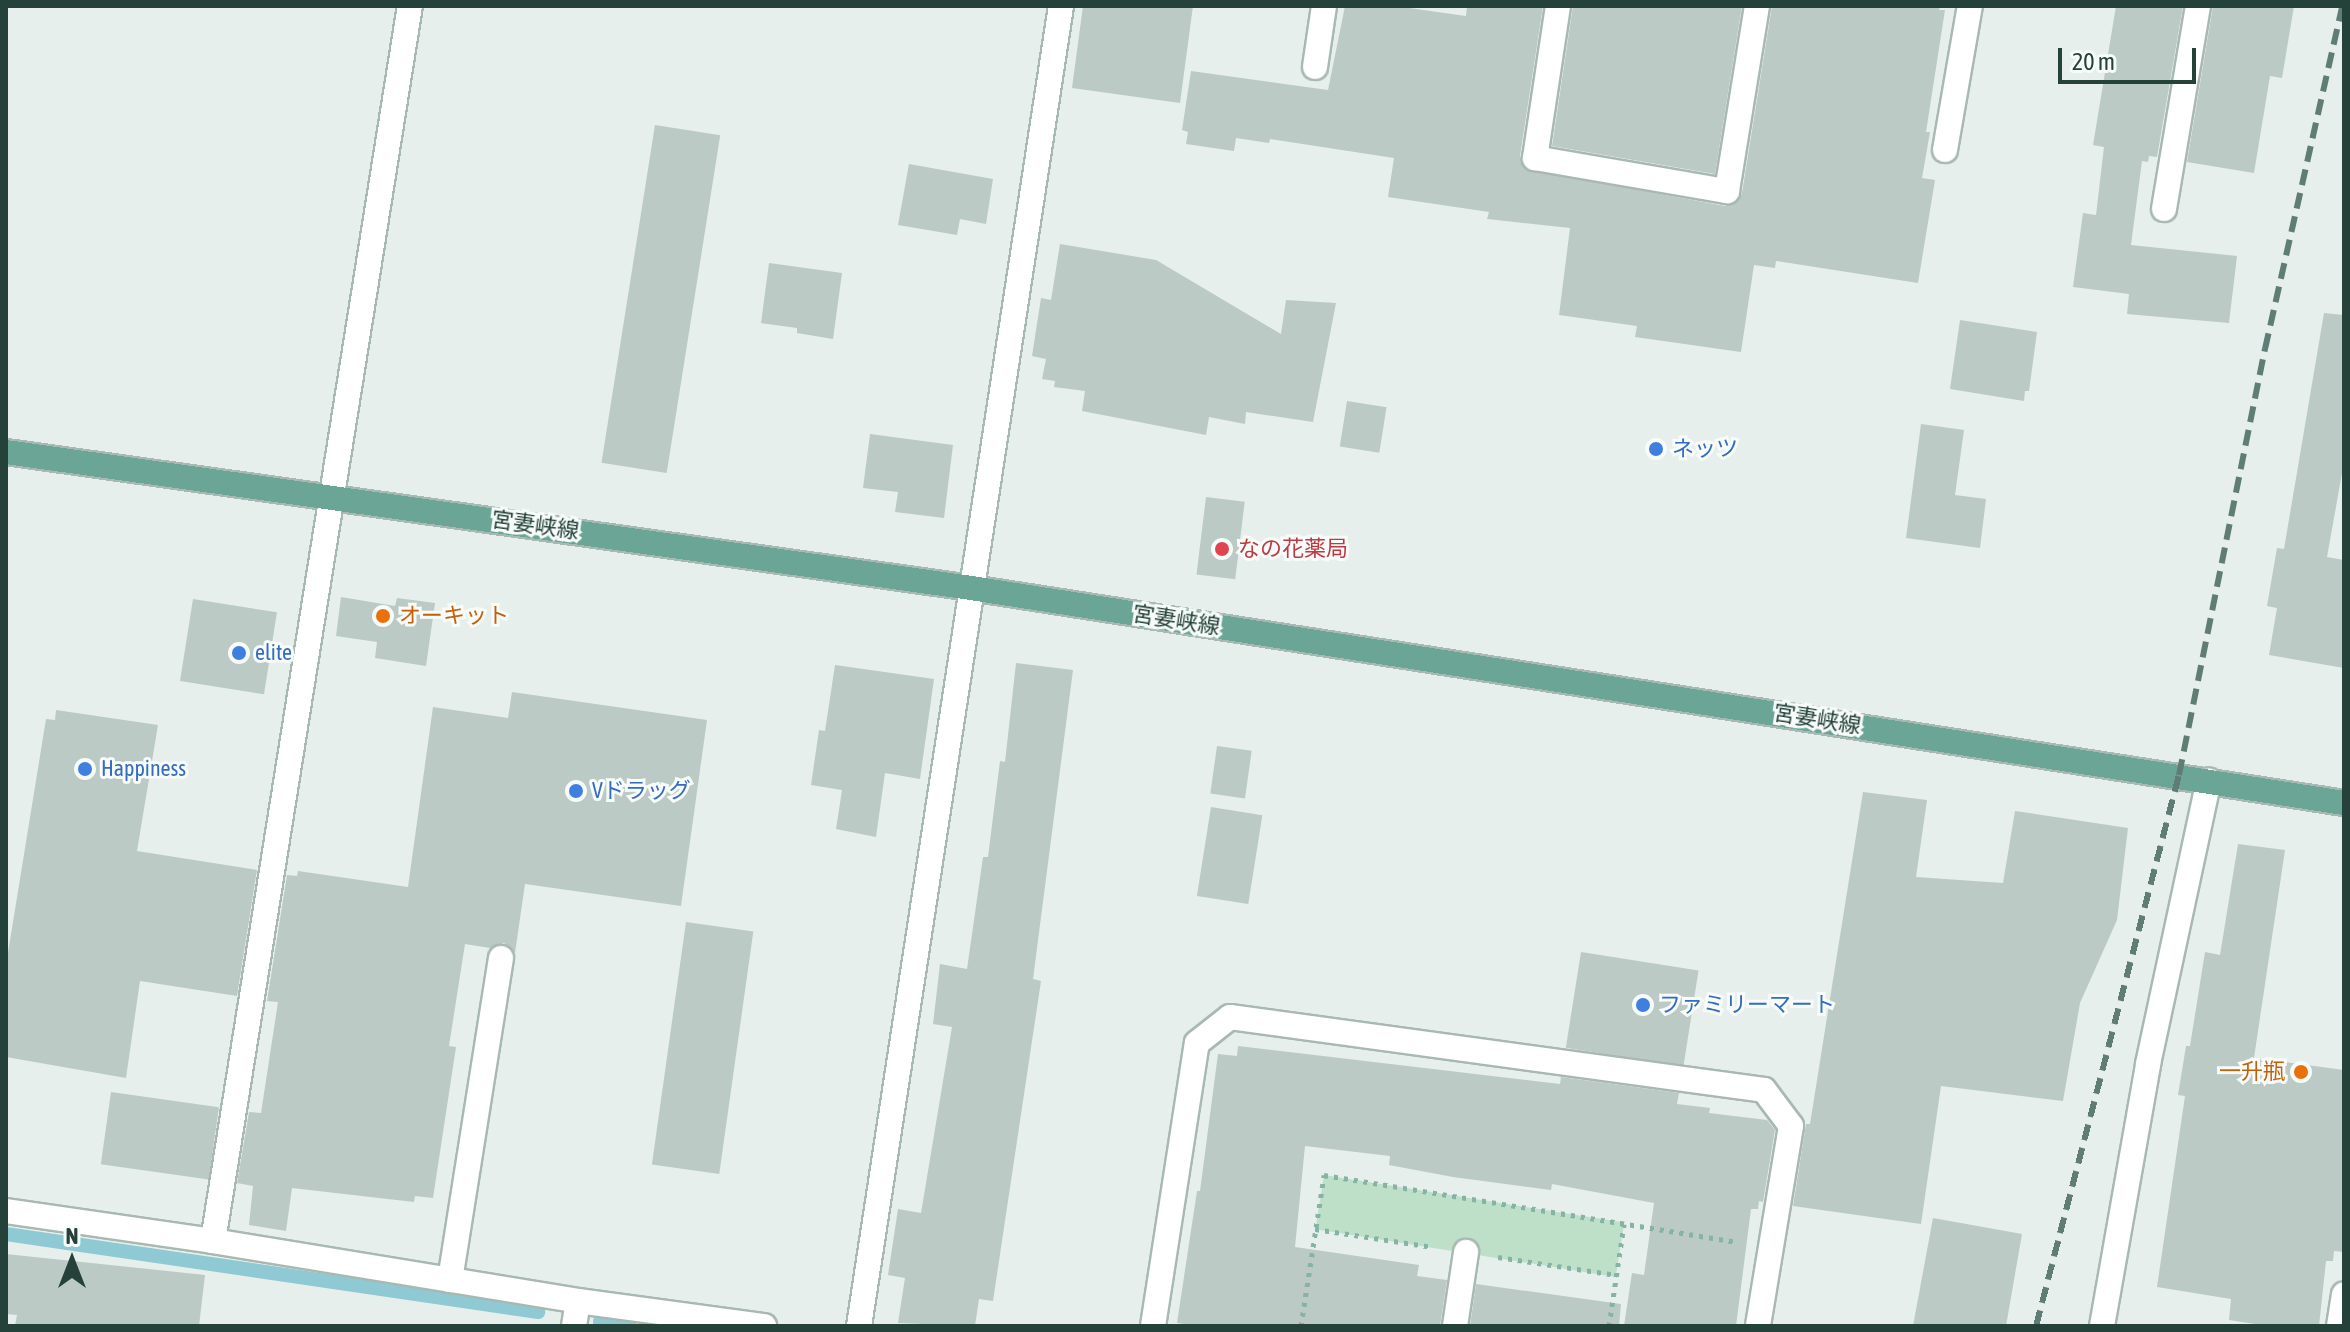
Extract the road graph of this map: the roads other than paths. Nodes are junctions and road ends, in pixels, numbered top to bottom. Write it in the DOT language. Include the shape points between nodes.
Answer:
graph roads {
  1 [pos="410,6"];
  2 [pos="1061,6"];
  3 [pos="1324,6"];
  4 [pos="1558,6"];
  5 [pos="1757,6"];
  6 [pos="1970,6"];
  7 [pos="2198,6"];
  8 [pos="1315,67"];
  9 [pos="1945,150"];
  10 [pos="2164,209"];
  11 [pos="6,452"];
  12 [pos="330,495"];
  13 [pos="971,588"];
  14 [pos="2209,780"];
  15 [pos="2344,803"];
  16 [pos="501,958"];
  17 [pos="6,1211"];
  18 [pos="213,1241"];
  19 [pos="1466,1252"];
  20 [pos="450,1280"];
  21 [pos="2344,1294"];
  22 [pos="578,1301"];
  23 [pos="574,1326"];
  24 [pos="764,1326"];
  25 [pos="859,1326"];
  26 [pos="1153,1326"];
  27 [pos="1455,1326"];
  28 [pos="1758,1326"];
  29 [pos="2102,1326"];
  30 [pos="2339,1326"];
  1 -- 12 [label="street"];
  2 -- 13 [label="street"];
  3 -- 8 [label="street"];
  4 -- 5 [label="street" via="1535,158 1727,191"];
  6 -- 9 [label="street"];
  7 -- 10 [label="street"];
  11 -- 12 [label="main road, 宮妻峡線"];
  12 -- 13 [label="main road, 宮妻峡線"];
  12 -- 18 [label="street"];
  13 -- 14 [label="main road, 宮妻峡線"];
  13 -- 25 [label="street"];
  14 -- 15 [label="main road, 宮妻峡線"];
  14 -- 29 [label="street" via="2148,1064"];
  16 -- 20 [label="street"];
  17 -- 18 [label="street"];
  18 -- 20 [label="street"];
  19 -- 27 [label="street"];
  20 -- 22 [label="street"];
  21 -- 30 [label="street"];
  22 -- 23 [label="street"];
  22 -- 24 [label="street"];
  26 -- 28 [label="street" via="1197,1043 1230,1017 1764,1090 1791,1126"];
}
